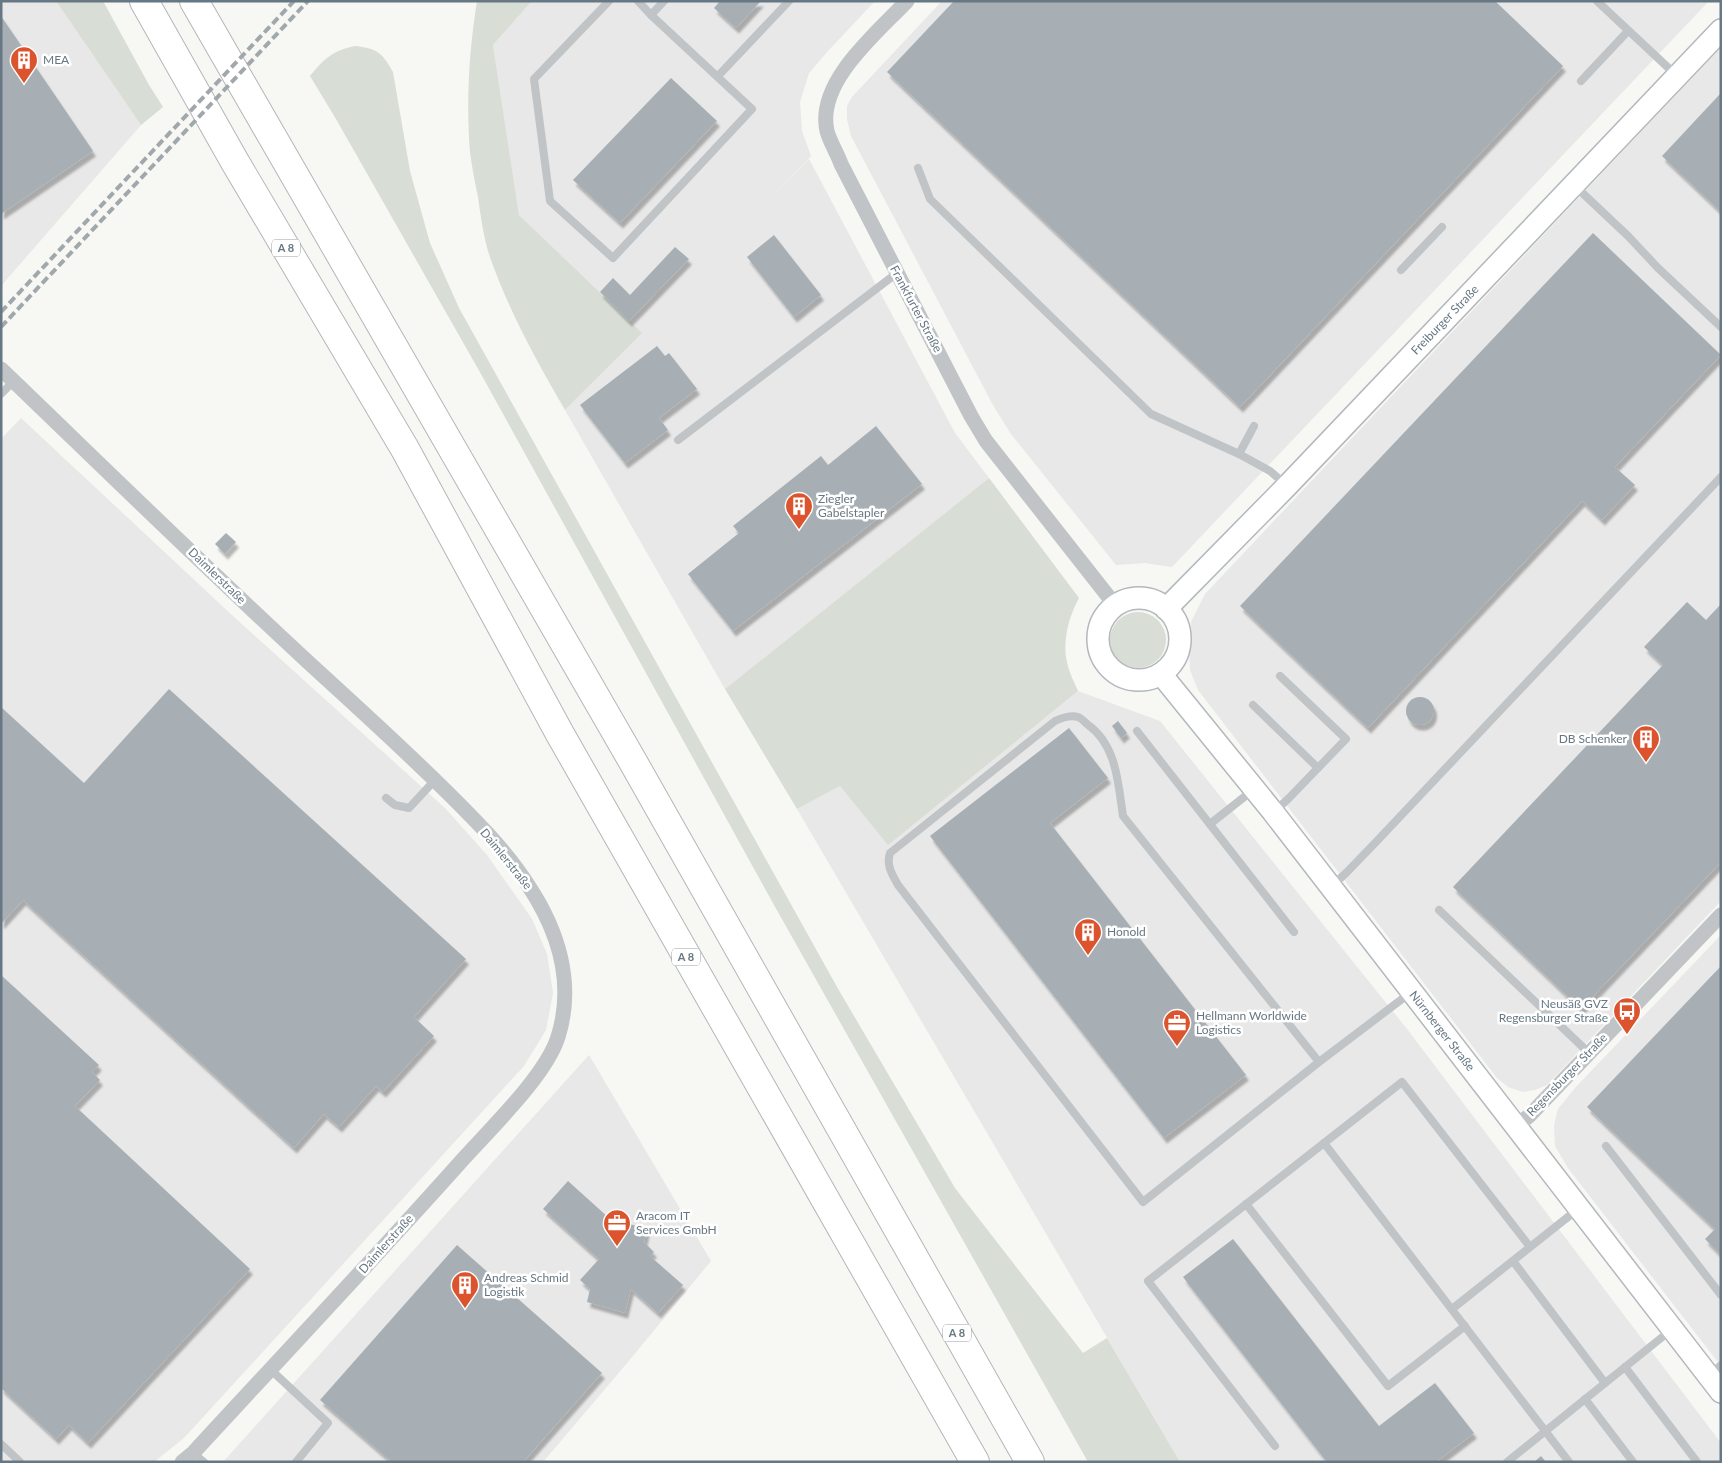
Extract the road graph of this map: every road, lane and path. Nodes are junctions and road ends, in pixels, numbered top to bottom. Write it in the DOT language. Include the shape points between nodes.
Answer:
graph roads {
  1 [pos="132,1"];
  2 [pos="144,1"];
  3 [pos="194,1"];
  4 [pos="609,1"];
  5 [pos="638,1"];
  6 [pos="664,1"];
  7 [pos="789,1"];
  8 [pos="907,1"];
  9 [pos="1597,1"];
  10 [pos="651,14"];
  11 [pos="1721,30"];
  12 [pos="1628,31"];
  13 [pos="169,46"];
  14 [pos="718,76"];
  15 [pos="1677,76"];
  16 [pos="1581,81"];
  17 [pos="918,168"];
  18 [pos="1574,184"];
  19 [pos="1442,227"];
  20 [pos="1401,270"];
  21 [pos="897,273"];
  22 [pos="1721,327"];
  23 [pos="1,369"];
  24 [pos="14,381"];
  25 [pos="1,394"];
  26 [pos="1254,426"];
  27 [pos="678,440"];
  28 [pos="1239,454"];
  29 [pos="1721,477"];
  30 [pos="1287,486"];
  31 [pos="1115,605"];
  32 [pos="1166,608"];
  33 [pos="1161,674"];
  34 [pos="1280,676"];
  35 [pos="1253,705"];
  36 [pos="1137,731"];
  37 [pos="1318,768"];
  38 [pos="435,780"];
  39 [pos="1254,788"];
  40 [pos="386,798"];
  41 [pos="1273,812"];
  42 [pos="1210,824"];
  43 [pos="1330,887"];
  44 [pos="1439,910"];
  45 [pos="1721,915"];
  46 [pos="1294,932"];
  47 [pos="1412,992"];
  48 [pos="1589,1053"];
  49 [pos="1318,1062"];
  50 [pos="1516,1126"];
  51 [pos="1324,1143"];
  52 [pos="1606,1146"];
  53 [pos="1246,1204"];
  54 [pos="1579,1208"];
  55 [pos="1530,1247"];
  56 [pos="1513,1261"];
  57 [pos="1721,1296"];
  58 [pos="1452,1309"];
  59 [pos="1465,1326"];
  60 [pos="1672,1329"];
  61 [pos="1625,1367"];
  62 [pos="271,1370"];
  63 [pos="1717,1377"];
  64 [pos="1606,1383"];
  65 [pos="1585,1399"];
  66 [pos="1546,1431"];
  67 [pos="1,1444"];
  68 [pos="1275,1446"];
  69 [pos="193,1459"];
  70 [pos="20,1462"];
  71 [pos="296,1462"];
  72 [pos="975,1462"];
  73 [pos="1030,1462"];
  74 [pos="1507,1462"];
  75 [pos="1569,1462"];
  76 [pos="1632,1462"];
  77 [pos="1698,1462"];
  1 -- 13 [label="highway"];
  2 -- 13 [label="highway, A 8"];
  3 -- 73 [label="highway, A 8" via="632,760"];
  4 -- 14 [label="lane" via="534,79 550,201 613,258 752,109"];
  5 -- 10 [label="lane"];
  6 -- 10 [label="lane"];
  7 -- 14 [label="lane"];
  8 -- 21 [label="street, Frankfurter Straße" via="843,70 832,88 826,110 827,132"];
  9 -- 12 [label="lane"];
  10 -- 14 [label="lane"];
  11 -- 15 [label="street, Freiburger Straße"];
  12 -- 15 [label="lane"];
  12 -- 16 [label="lane"];
  13 -- 72 [label="highway, A 8" via="405,449 565,742"];
  15 -- 18 [label="street, Freiburger Straße"];
  17 -- 28 [label="lane" via="930,199 1151,414"];
  18 -- 22 [label="lane"];
  18 -- 30 [label="street, Freiburger Straße"];
  19 -- 20 [label="lane"];
  21 -- 27 [label="lane"];
  21 -- 31 [label="street, Frankfurter Straße" via="986,441"];
  23 -- 24 [label="street, Daimlerstraße"];
  24 -- 25 [label="lane"];
  24 -- 38 [label="street, Daimlerstraße" via="239,598"];
  26 -- 28 [label="lane"];
  28 -- 30 [label="lane" via="1270,471"];
  29 -- 43 [label="lane"];
  30 -- 32 [label="street, Freiburger Straße"];
  31 -- 32 [label="street" via="1138,598 1150,599"];
  31 -- 33 [label="street" via="1099,628 1101,656 1120,676 1134,680"];
  32 -- 33 [label="street" via="1177,624 1180,638 1178,652"];
  33 -- 39 [label="street, Nürnberger Straße"];
  34 -- 37 [label="lane" via="1346,739"];
  35 -- 37 [label="lane"];
  36 -- 42 [label="lane"];
  37 -- 41 [label="lane"];
  38 -- 40 [label="lane" via="409,808 394,805"];
  38 -- 62 [label="street, Daimlerstraße" via="500,848 542,908 559,949 565,978 564,1008 558,1037 551,1055 517,1098"];
  39 -- 41 [label="street, Nürnberger Straße"];
  39 -- 42 [label="lane"];
  41 -- 43 [label="street, Nürnberger Straße"];
  42 -- 46 [label="lane"];
  43 -- 47 [label="street, Nürnberger Straße"];
  44 -- 48 [label="lane"];
  45 -- 48 [label="street, Regensburger Straße"];
  47 -- 49 [label="lane"];
  47 -- 50 [label="street, Nürnberger Straße"];
  48 -- 50 [label="street, Regensburger Straße"];
  49 -- 49 [label="lane" via="1143,1202 898,885 887,860 890,853 1055,720 1078,717 1108,747 1117,772 1123,816"];
  50 -- 54 [label="street, Nürnberger Straße"];
  51 -- 53 [label="lane"];
  51 -- 55 [label="lane" via="1402,1082"];
  51 -- 58 [label="lane"];
  52 -- 57 [label="lane"];
  53 -- 59 [label="lane" via="1388,1386"];
  53 -- 68 [label="lane" via="1148,1281"];
  54 -- 55 [label="lane"];
  54 -- 60 [label="street, Nürnberger Straße"];
  55 -- 56 [label="lane"];
  56 -- 58 [label="lane"];
  56 -- 64 [label="lane"];
  58 -- 59 [label="lane"];
  59 -- 66 [label="lane"];
  60 -- 61 [label="lane"];
  60 -- 63 [label="street, Nürnberger Straße"];
  61 -- 64 [label="lane"];
  61 -- 77 [label="lane"];
  62 -- 69 [label="street, Daimlerstraße"];
  62 -- 71 [label="lane" via="328,1423"];
  64 -- 65 [label="lane"];
  65 -- 66 [label="lane"];
  65 -- 76 [label="lane"];
  66 -- 74 [label="lane"];
  66 -- 75 [label="lane"];
  67 -- 70 [label="lane"];
}
